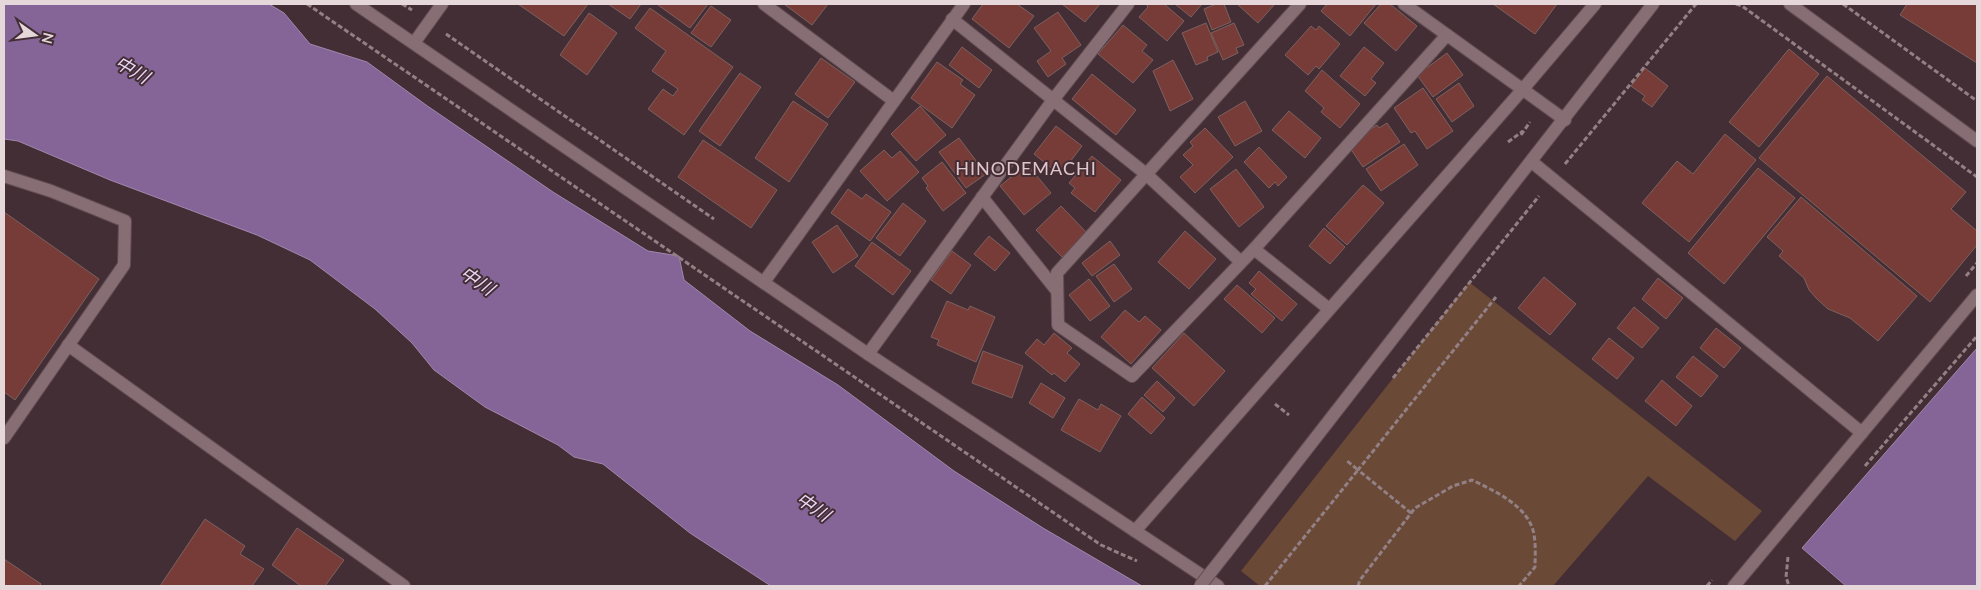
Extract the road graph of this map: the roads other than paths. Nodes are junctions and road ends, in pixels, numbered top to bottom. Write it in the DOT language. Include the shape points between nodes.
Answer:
graph roads {
  1 [pos="356,4"];
  2 [pos="442,4"];
  3 [pos="764,4"];
  4 [pos="964,4"];
  5 [pos="1128,4"];
  6 [pos="1300,4"];
  7 [pos="1404,4"];
  8 [pos="1594,4"];
  9 [pos="1653,4"];
  10 [pos="1790,4"];
  11 [pos="952,19"];
  12 [pos="1447,35"];
  13 [pos="414,43"];
  14 [pos="1523,89"];
  15 [pos="1053,100"];
  16 [pos="894,101"];
  17 [pos="1565,120"];
  18 [pos="1977,141"];
  19 [pos="1532,162"];
  20 [pos="1146,174"];
  21 [pos="4,176"];
  22 [pos="982,197"];
  23 [pos="1254,249"];
  24 [pos="1241,262"];
  25 [pos="764,282"];
  26 [pos="1057,291"];
  27 [pos="1977,295"];
  28 [pos="1329,310"];
  29 [pos="68,345"];
  30 [pos="868,354"];
  31 [pos="1862,432"];
  32 [pos="4,438"];
  33 [pos="1135,531"];
  34 [pos="404,586"];
  35 [pos="1200,586"];
  36 [pos="1218,586"];
  37 [pos="1734,586"];
  1 -- 13 [label="street"];
  2 -- 13 [label="street"];
  3 -- 16 [label="street"];
  4 -- 11 [label="street"];
  5 -- 15 [label="street"];
  6 -- 20 [label="street"];
  7 -- 12 [label="street"];
  8 -- 14 [label="street"];
  9 -- 17 [label="street"];
  10 -- 18 [label="street"];
  11 -- 15 [label="street"];
  11 -- 16 [label="street"];
  12 -- 14 [label="street"];
  12 -- 23 [label="street"];
  13 -- 25 [label="street"];
  14 -- 17 [label="street"];
  14 -- 28 [label="street"];
  15 -- 20 [label="street"];
  15 -- 22 [label="street"];
  16 -- 25 [label="street"];
  17 -- 19 [label="street"];
  19 -- 31 [label="street"];
  19 -- 35 [label="street, bridge"];
  20 -- 24 [label="street"];
  20 -- 26 [label="street" via="1057,273"];
  21 -- 29 [label="street" via="125,221 124,265"];
  22 -- 26 [label="street"];
  22 -- 30 [label="street"];
  23 -- 24 [label="street"];
  23 -- 28 [label="street"];
  24 -- 26 [label="street" via="1132,376 1058,325"];
  25 -- 30 [label="street"];
  27 -- 31 [label="street"];
  28 -- 33 [label="street"];
  29 -- 32 [label="street"];
  29 -- 34 [label="street"];
  30 -- 33 [label="street"];
  31 -- 37 [label="street"];
  33 -- 36 [label="street"];
}
